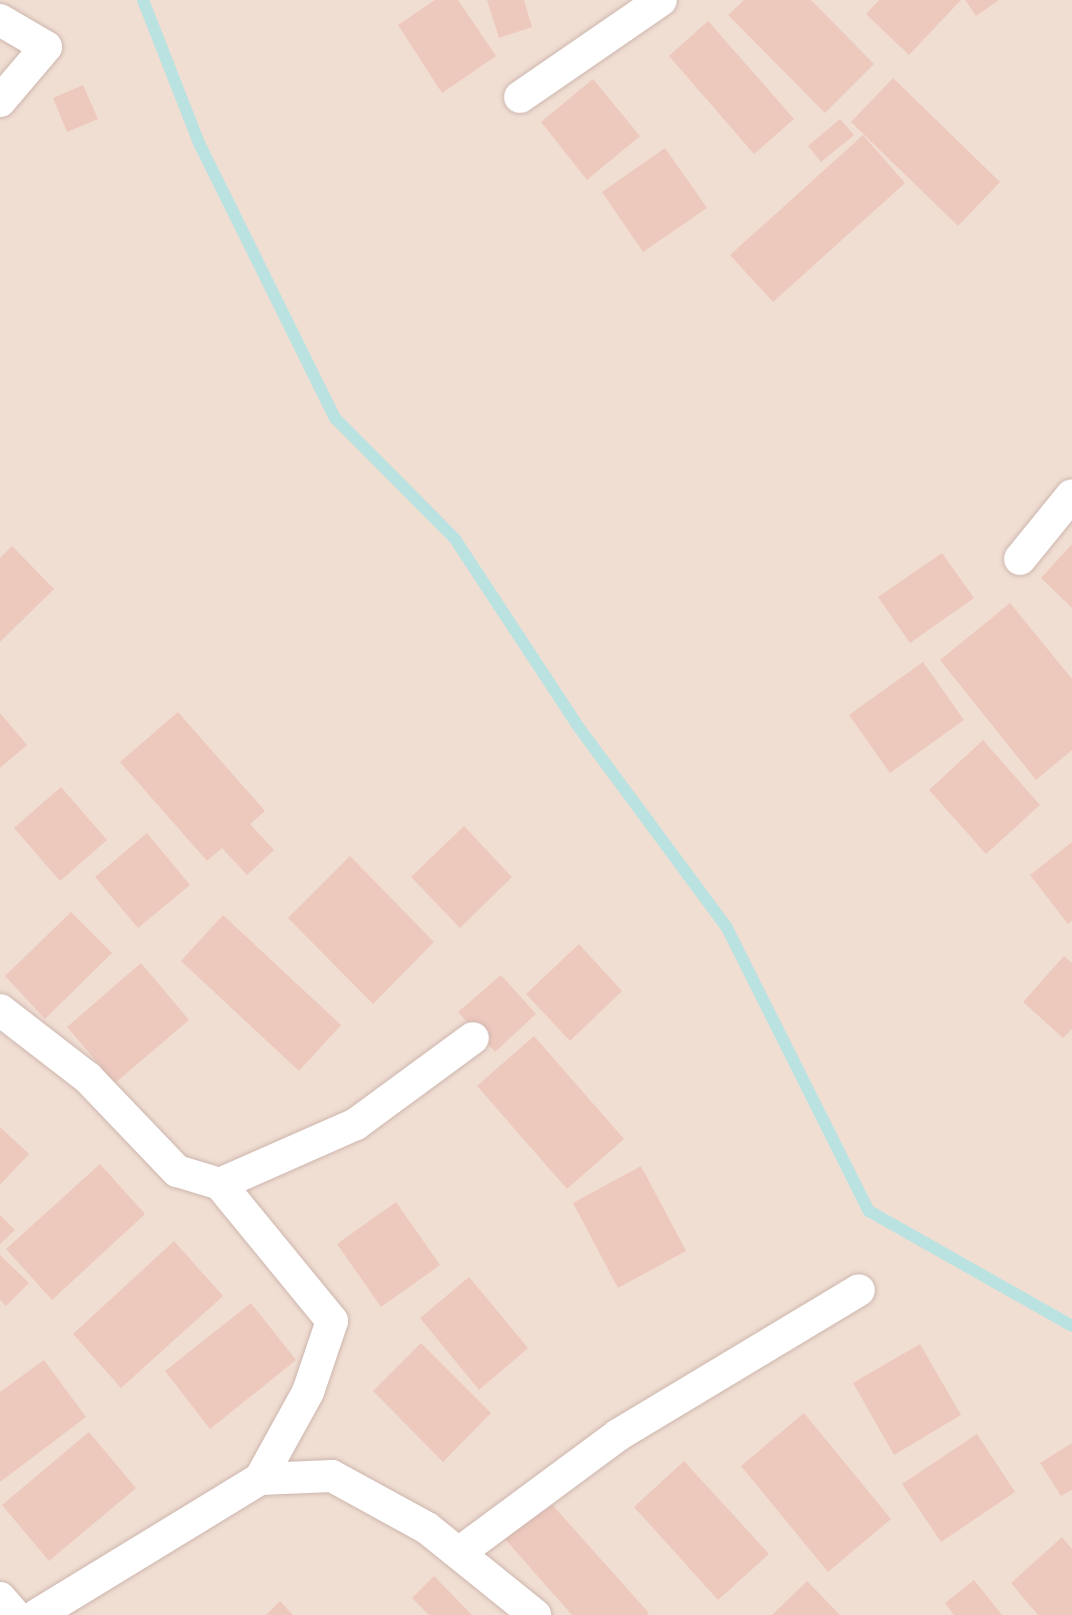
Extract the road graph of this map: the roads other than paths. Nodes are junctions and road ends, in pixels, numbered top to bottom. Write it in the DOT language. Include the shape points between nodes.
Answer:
graph roads {
  1 [pos="661,0"];
  2 [pos="0,20"];
  3 [pos="520,97"];
  4 [pos="0,101"];
  5 [pos="1072,495"];
  6 [pos="1020,559"];
  7 [pos="0,1010"];
  8 [pos="473,1038"];
  9 [pos="220,1184"];
  10 [pos="859,1290"];
  11 [pos="260,1479"];
  12 [pos="460,1552"];
  13 [pos="0,1598"];
  14 [pos="15,1615"];
  15 [pos="37,1615"];
  16 [pos="535,1615"];
  1 -- 3 [label="street"];
  2 -- 4 [label="street" via="46,47"];
  5 -- 6 [label="street"];
  7 -- 9 [label="street" via="88,1078 177,1171"];
  8 -- 9 [label="street" via="356,1124"];
  9 -- 11 [label="street" via="332,1321 308,1392"];
  10 -- 12 [label="street" via="618,1435"];
  11 -- 12 [label="street" via="332,1476"];
  11 -- 15 [label="street"];
  12 -- 16 [label="street"];
  13 -- 14 [label="street"];
}
